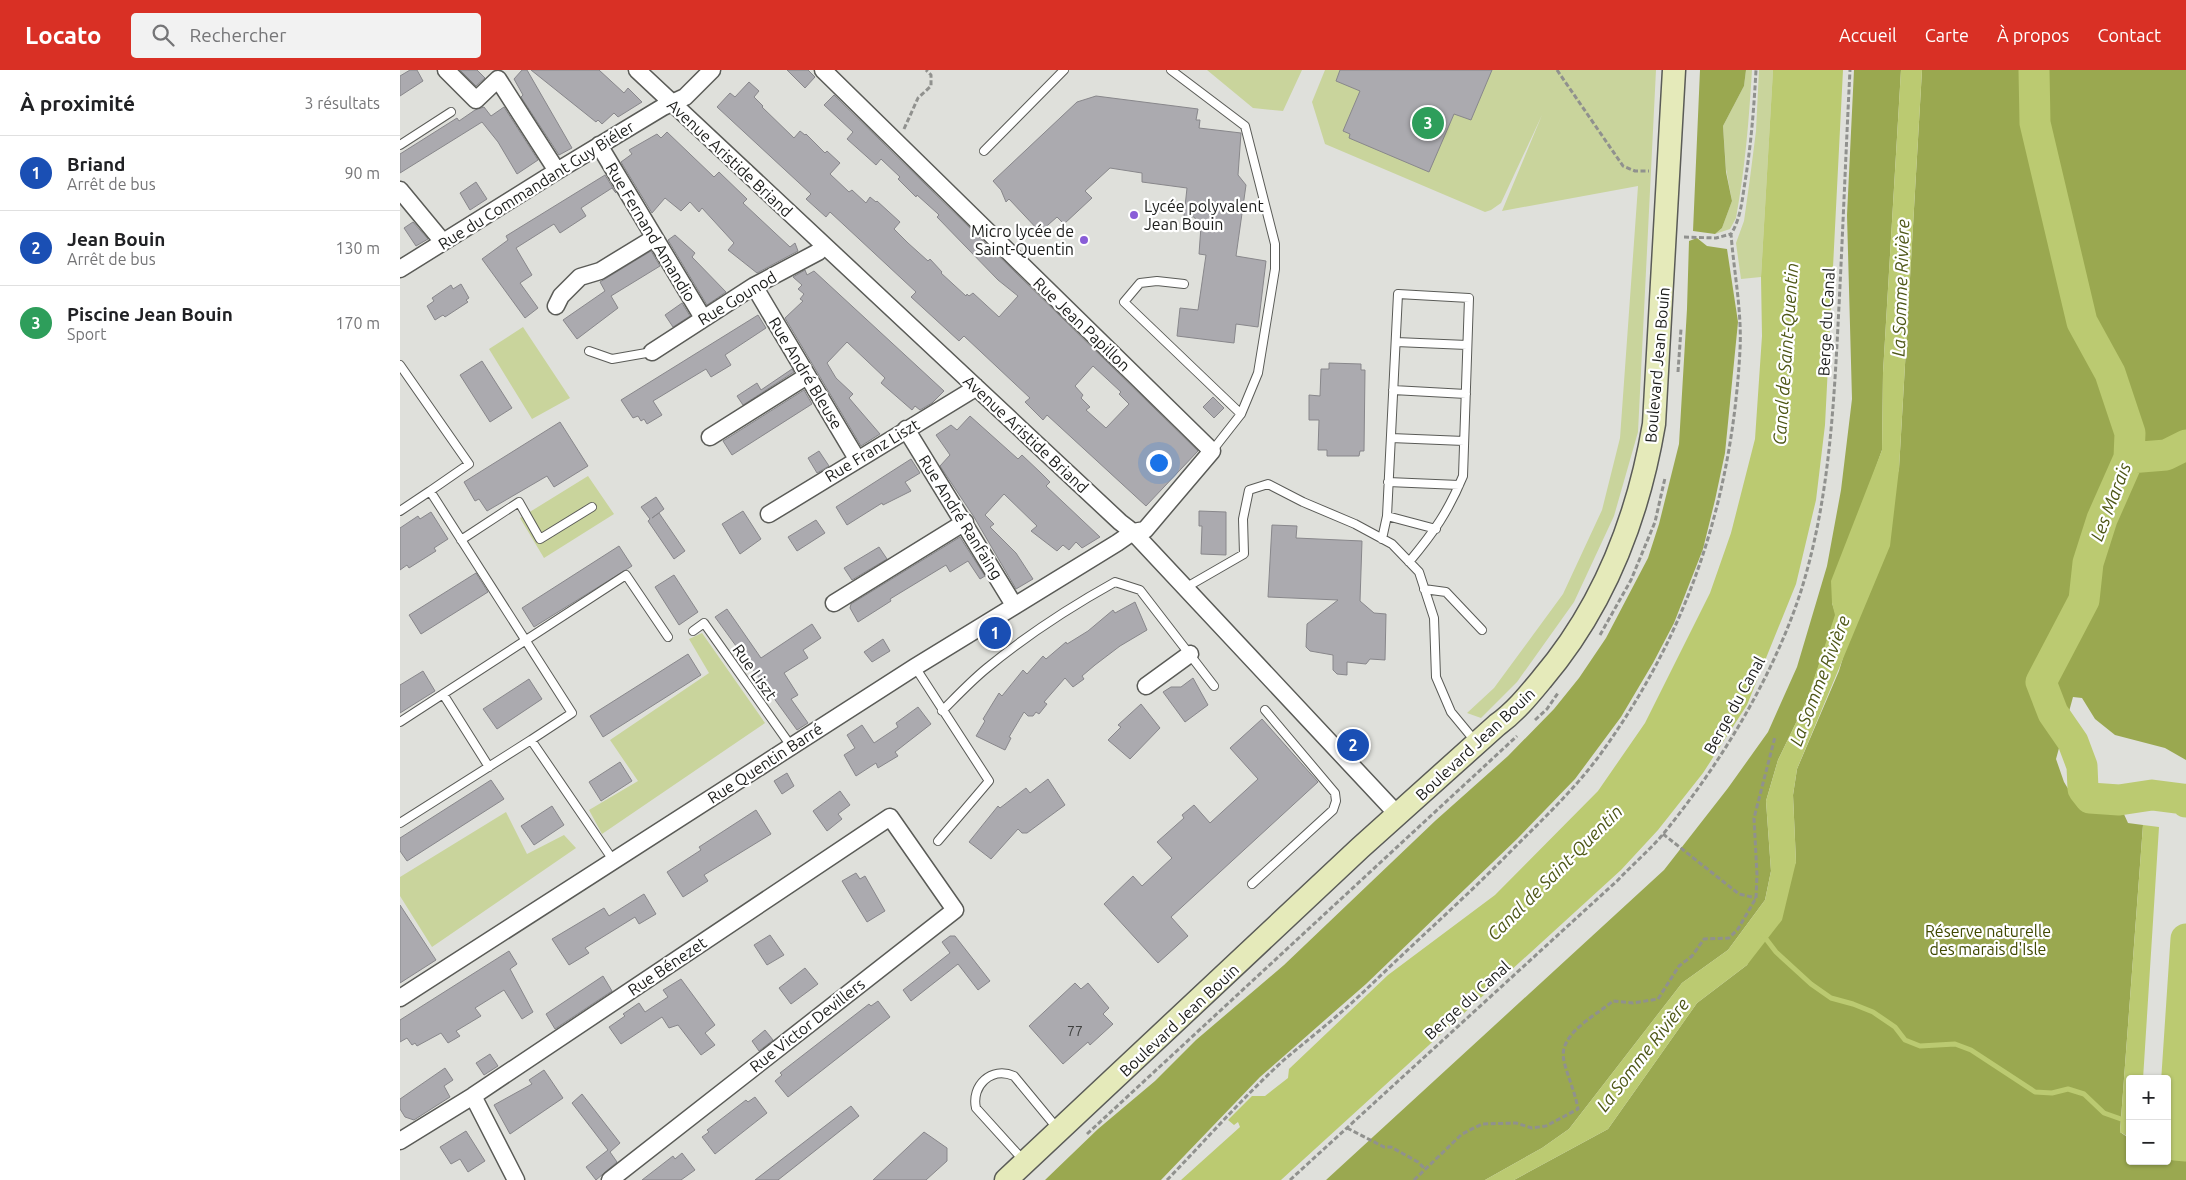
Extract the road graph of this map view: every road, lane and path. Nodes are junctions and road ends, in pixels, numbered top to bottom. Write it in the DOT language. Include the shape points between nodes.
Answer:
graph roads {
  1 [pos="446,70"];
  2 [pos="636,70"];
  3 [pos="712,70"];
  4 [pos="823,70"];
  5 [pos="926,70"];
  6 [pos="1064,70"];
  7 [pos="1171,70"];
  8 [pos="1556,70"];
  9 [pos="1674,70"];
  10 [pos="1850,70"];
  11 [pos="672,103"];
  12 [pos="451,112"];
  13 [pos="897,144"];
  14 [pos="400,145"];
  15 [pos="599,145"];
  16 [pos="984,151"];
  17 [pos="557,170"];
  18 [pos="1655,172"];
  19 [pos="400,190"];
  20 [pos="1679,233"];
  21 [pos="1731,234"];
  22 [pos="654,238"];
  23 [pos="443,242"];
  24 [pos="824,246"];
  25 [pos="1685,247"];
  26 [pos="400,270"];
  27 [pos="1184,284"];
  28 [pos="754,286"];
  29 [pos="556,306"];
  30 [pos="703,318"];
  31 [pos="1681,325"];
  32 [pos="1396,342"];
  33 [pos="1467,345"];
  34 [pos="589,351"];
  35 [pos="652,352"];
  36 [pos="400,364"];
  37 [pos="1678,374"];
  38 [pos="807,376"];
  39 [pos="975,386"];
  40 [pos="1393,390"];
  41 [pos="1466,394"];
  42 [pos="1241,414"];
  43 [pos="906,429"];
  44 [pos="710,437"];
  45 [pos="1391,438"];
  46 [pos="1464,441"];
  47 [pos="1212,451"];
  48 [pos="857,460"];
  49 [pos="1665,476"];
  50 [pos="1388,482"];
  51 [pos="1459,485"];
  52 [pos="430,491"];
  53 [pos="592,507"];
  54 [pos="400,511"];
  55 [pos="769,514"];
  56 [pos="1387,516"];
  57 [pos="965,522"];
  58 [pos="1436,529"];
  59 [pos="1132,532"];
  60 [pos="1382,539"];
  61 [pos="461,540"];
  62 [pos="1409,562"];
  63 [pos="1185,588"];
  64 [pos="1424,589"];
  65 [pos="834,602"];
  66 [pos="1014,605"];
  67 [pos="1482,630"];
  68 [pos="693,631"];
  69 [pos="1599,637"];
  70 [pos="668,638"];
  71 [pos="525,640"];
  72 [pos="1190,654"];
  73 [pos="915,667"];
  74 [pos="1564,685"];
  75 [pos="1146,686"];
  76 [pos="1214,686"];
  77 [pos="443,694"];
  78 [pos="1265,710"];
  79 [pos="942,711"];
  80 [pos="400,722"];
  81 [pos="1532,722"];
  82 [pos="1518,736"];
  83 [pos="1776,737"];
  84 [pos="531,740"];
  85 [pos="1476,743"];
  86 [pos="791,746"];
  87 [pos="489,767"];
  88 [pos="1398,816"];
  89 [pos="400,823"];
  90 [pos="1663,834"];
  91 [pos="938,841"];
  92 [pos="918,858"];
  93 [pos="613,860"];
  94 [pos="1252,884"];
  95 [pos="1756,898"];
  96 [pos="400,998"];
  97 [pos="473,1096"];
  98 [pos="1347,1128"];
  99 [pos="1059,1131"];
  100 [pos="1080,1140"];
  101 [pos="400,1141"];
  102 [pos="1025,1163"];
  103 [pos="1424,1168"];
  104 [pos="516,1180"];
  105 [pos="610,1180"];
  106 [pos="1006,1180"];
  107 [pos="1290,1180"];
  108 [pos="1414,1180"];
  1 -- 17 [label="street" via="476,100 498,79"];
  2 -- 11 [label="street, Avenue Aristide Briand"];
  3 -- 11 [label="street, Rue du Commandant Guy Biéler" via="685,97"];
  4 -- 13 [label="street, Rue Jean Papillon"];
  5 -- 13 [label="path" via="931,74 930,86 918,98"];
  6 -- 16 [label="lane"];
  7 -- 42 [label="lane" via="1245,126 1275,244 1275,269 1258,373"];
  8 -- 18 [label="path" via="1623,166"];
  9 -- 20 [label="street, Boulevard Jean Bouin"];
  10 -- 90 [label="path, Berge du Canal" via="1832,439 1814,540 1800,592 1749,710 1718,761"];
  11 -- 15 [label="street, Rue du Commandant Guy Biéler"];
  11 -- 24 [label="street, Avenue Aristide Briand"];
  12 -- 14 [label="lane"];
  13 -- 47 [label="street, Rue Jean Papillon"];
  15 -- 17 [label="street, Rue du Commandant Guy Biéler"];
  15 -- 22 [label="street, Rue Fernand Amandio"];
  17 -- 23 [label="street, Rue du Commandant Guy Biéler"];
  19 -- 23 [label="street"];
  20 -- 21 [label="path" via="1716,238"];
  20 -- 25 [label="path"];
  20 -- 85 [label="street, Boulevard Jean Bouin" via="1654,424 1640,489 1616,560 1564,654 1510,715"];
  22 -- 29 [label="street" via="600,271 580,277 561,296"];
  22 -- 30 [label="street, Rue Fernand Amandio"];
  23 -- 26 [label="street, Rue du Commandant Guy Biéler"];
  24 -- 28 [label="street, Rue Gounod"];
  24 -- 39 [label="street, Avenue Aristide Briand"];
  27 -- 42 [label="lane" via="1140,283 1124,302"];
  28 -- 30 [label="street, Rue Gounod"];
  28 -- 38 [label="street, Rue André Bleuse"];
  30 -- 35 [label="street, Rue Gounod"];
  31 -- 37 [label="path"];
  32 -- 33 [label="lane"];
  32 -- 33 [label="lane" via="1398,294 1469,298"];
  32 -- 40 [label="lane"];
  33 -- 41 [label="lane"];
  34 -- 35 [label="lane" via="612,359"];
  36 -- 52 [label="lane" via="468,464"];
  38 -- 44 [label="street"];
  38 -- 48 [label="street, Rue André Bleuse"];
  39 -- 43 [label="street, Rue Franz Liszt"];
  39 -- 59 [label="street, Avenue Aristide Briand"];
  40 -- 41 [label="lane"];
  40 -- 45 [label="lane"];
  41 -- 46 [label="lane"];
  42 -- 47 [label="lane"];
  43 -- 48 [label="street, Rue Franz Liszt"];
  43 -- 57 [label="street, Rue André Ranfaing"];
  45 -- 46 [label="lane"];
  45 -- 50 [label="lane"];
  46 -- 51 [label="lane" via="1463,476"];
  47 -- 59 [label="street, Rue Quentin Barré" via="1145,530"];
  48 -- 55 [label="street, Rue Franz Liszt"];
  49 -- 69 [label="path" via="1655,522 1631,580"];
  50 -- 51 [label="lane"];
  50 -- 56 [label="lane"];
  51 -- 58 [label="lane"];
  52 -- 54 [label="lane"];
  52 -- 61 [label="lane"];
  53 -- 61 [label="lane" via="540,540 519,502"];
  56 -- 58 [label="lane"];
  56 -- 60 [label="lane"];
  57 -- 65 [label="street"];
  57 -- 66 [label="street, Rue André Ranfaing"];
  58 -- 62 [label="lane"];
  59 -- 63 [label="street, Avenue Aristide Briand"];
  59 -- 66 [label="street, Rue Quentin Barré"];
  60 -- 62 [label="lane" via="1392,544"];
  60 -- 63 [label="lane" via="1268,484 1249,490 1243,519 1244,554"];
  61 -- 71 [label="lane"];
  62 -- 64 [label="lane" via="1419,572"];
  63 -- 88 [label="street, Avenue Aristide Briand"];
  64 -- 67 [label="lane" via="1446,592"];
  64 -- 85 [label="lane" via="1434,618 1436,677 1451,712"];
  66 -- 73 [label="street, Rue Quentin Barré"];
  68 -- 86 [label="lane, Rue Liszt" via="704,623"];
  70 -- 71 [label="lane" via="626,575"];
  71 -- 77 [label="lane"];
  71 -- 84 [label="lane" via="572,713"];
  72 -- 75 [label="street"];
  72 -- 76 [label="lane"];
  72 -- 79 [label="lane" via="1140,590 1116,582 1075,604 1033,634 986,669"];
  73 -- 79 [label="lane"];
  73 -- 86 [label="street, Rue Quentin Barré"];
  74 -- 81 [label="path" via="1547,709"];
  77 -- 80 [label="lane"];
  77 -- 87 [label="lane"];
  78 -- 94 [label="lane" via="1335,793 1336,801 1333,810"];
  79 -- 91 [label="lane" via="989,781"];
  82 -- 100 [label="path"];
  83 -- 95 [label="path" via="1754,818 1758,875"];
  84 -- 87 [label="lane"];
  84 -- 93 [label="lane"];
  85 -- 88 [label="street, Boulevard Jean Bouin"];
  86 -- 93 [label="street, Rue Quentin Barré"];
  87 -- 89 [label="lane"];
  88 -- 99 [label="street, Boulevard Jean Bouin"];
  90 -- 95 [label="path" via="1739,894"];
  90 -- 98 [label="path, Berge du Canal" via="1618,880"];
  92 -- 97 [label="street, Rue Bénezet" via="890,817"];
  92 -- 105 [label="street, Rue Victor Devillers" via="955,910"];
  93 -- 96 [label="street, Rue Quentin Barré"];
  95 -- 103 [label="path" via="1729,938 1704,939 1692,956 1678,966 1658,999 1633,1003 1613,1001 1574,1031 1566,1044 1563,1058 1576,1093 1578,1109 1546,1126 1482,1124 1462,1134"];
  97 -- 101 [label="street, Rue Bénezet"];
  97 -- 104 [label="street"];
  98 -- 103 [label="path" via="1384,1147 1391,1146"];
  98 -- 107 [label="path, Berge du Canal"];
  99 -- 102 [label="street, Boulevard Jean Bouin"];
  99 -- 102 [label="lane" via="1014,1076 1004,1071 995,1073 976,1089 976,1108"];
  102 -- 106 [label="street, Boulevard Jean Bouin"];
  103 -- 108 [label="path"];
}
